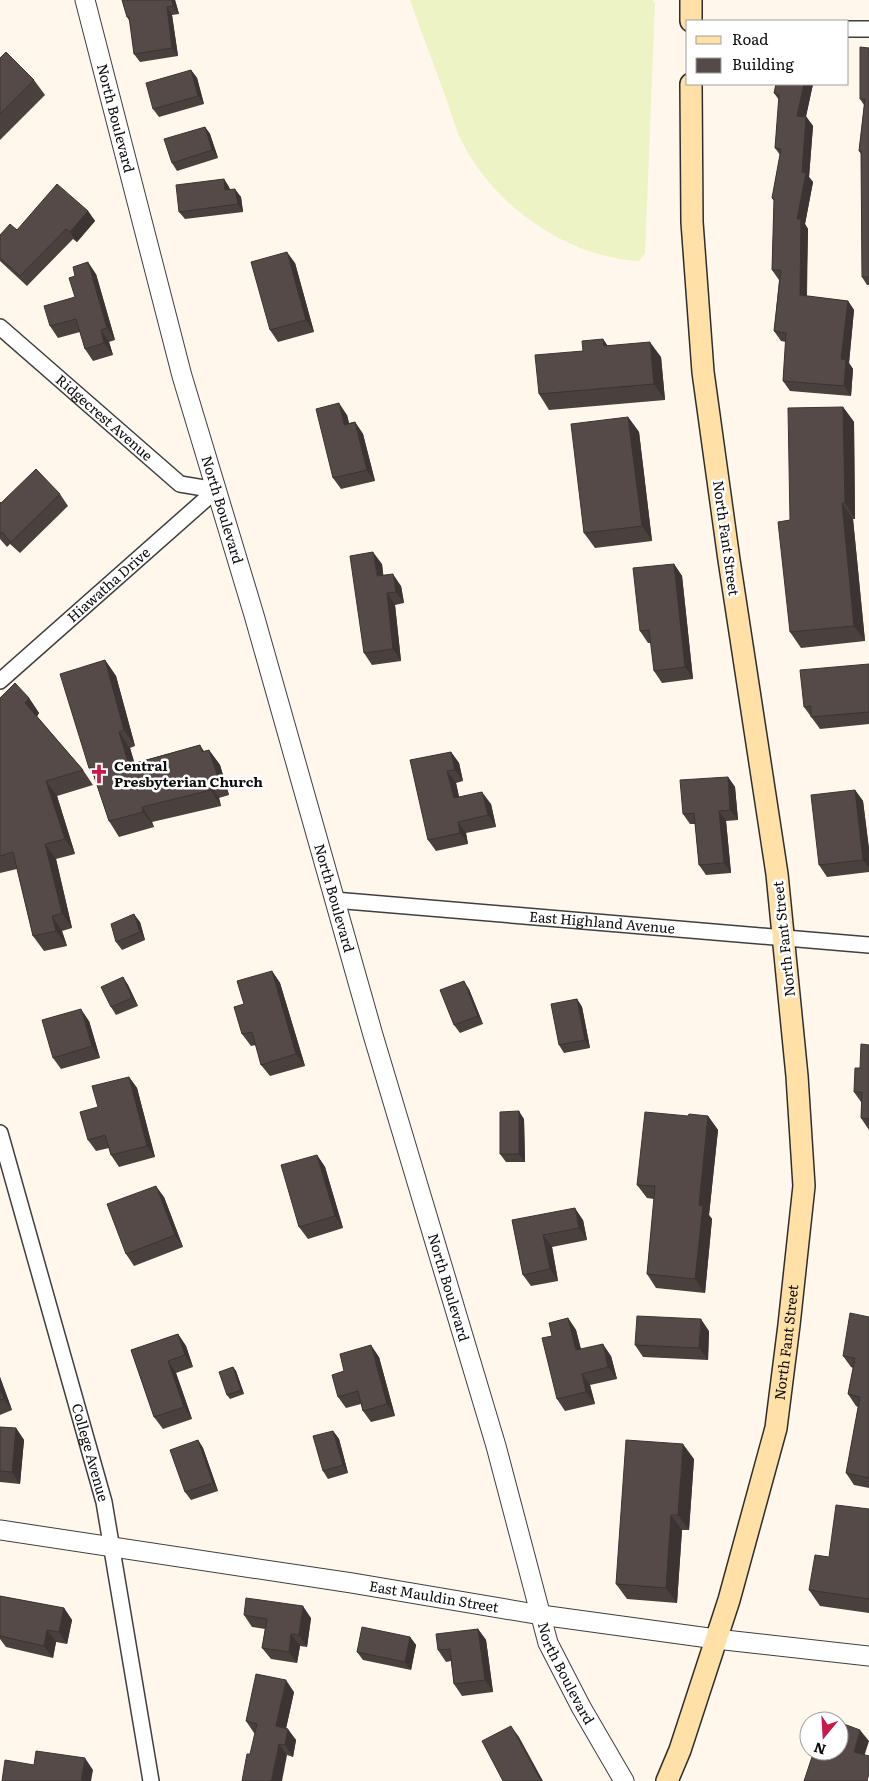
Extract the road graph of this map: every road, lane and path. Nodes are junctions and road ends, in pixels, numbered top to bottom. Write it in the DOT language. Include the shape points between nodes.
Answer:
graph roads {
  1 [pos="85,0"];
  2 [pos="691,0"];
  3 [pos="690,20"];
  4 [pos="849,29"];
  5 [pos="869,29"];
  6 [pos="691,85"];
  7 [pos="0,327"];
  8 [pos="216,490"];
  9 [pos="0,681"];
  10 [pos="334,900"];
  11 [pos="784,938"];
  12 [pos="869,945"];
  13 [pos="0,1133"];
  14 [pos="0,1530"];
  15 [pos="112,1547"];
  16 [pos="541,1615"];
  17 [pos="716,1639"];
  18 [pos="869,1656"];
  19 [pos="151,1781"];
  20 [pos="624,1781"];
  21 [pos="667,1781"];
  1 -- 8 [label="street, North Boulevard" via="182,376"];
  2 -- 3 [label="main road"];
  4 -- 5 [label="street"];
  6 -- 11 [label="main road, North Fant Street" via="692,222 703,372"];
  7 -- 8 [label="street, Ridgecrest Avenue" via="180,484"];
  8 -- 9 [label="street, Hiawatha Drive"];
  8 -- 10 [label="street, North Boulevard"];
  10 -- 11 [label="street, East Highland Avenue"];
  10 -- 16 [label="street, North Boulevard" via="496,1446"];
  11 -- 12 [label="street, East Highland Avenue"];
  11 -- 17 [label="main road, North Fant Street" via="804,1186 776,1428"];
  13 -- 15 [label="street, College Avenue" via="104,1502"];
  14 -- 15 [label="street, East Mauldin Street"];
  15 -- 16 [label="street, East Mauldin Street"];
  15 -- 19 [label="street, College Avenue"];
  16 -- 17 [label="street, East Mauldin Street"];
  16 -- 20 [label="street, North Boulevard" via="548,1643"];
  17 -- 18 [label="street, East Mauldin Street"];
  17 -- 21 [label="main road, North Fant Street"];
}
